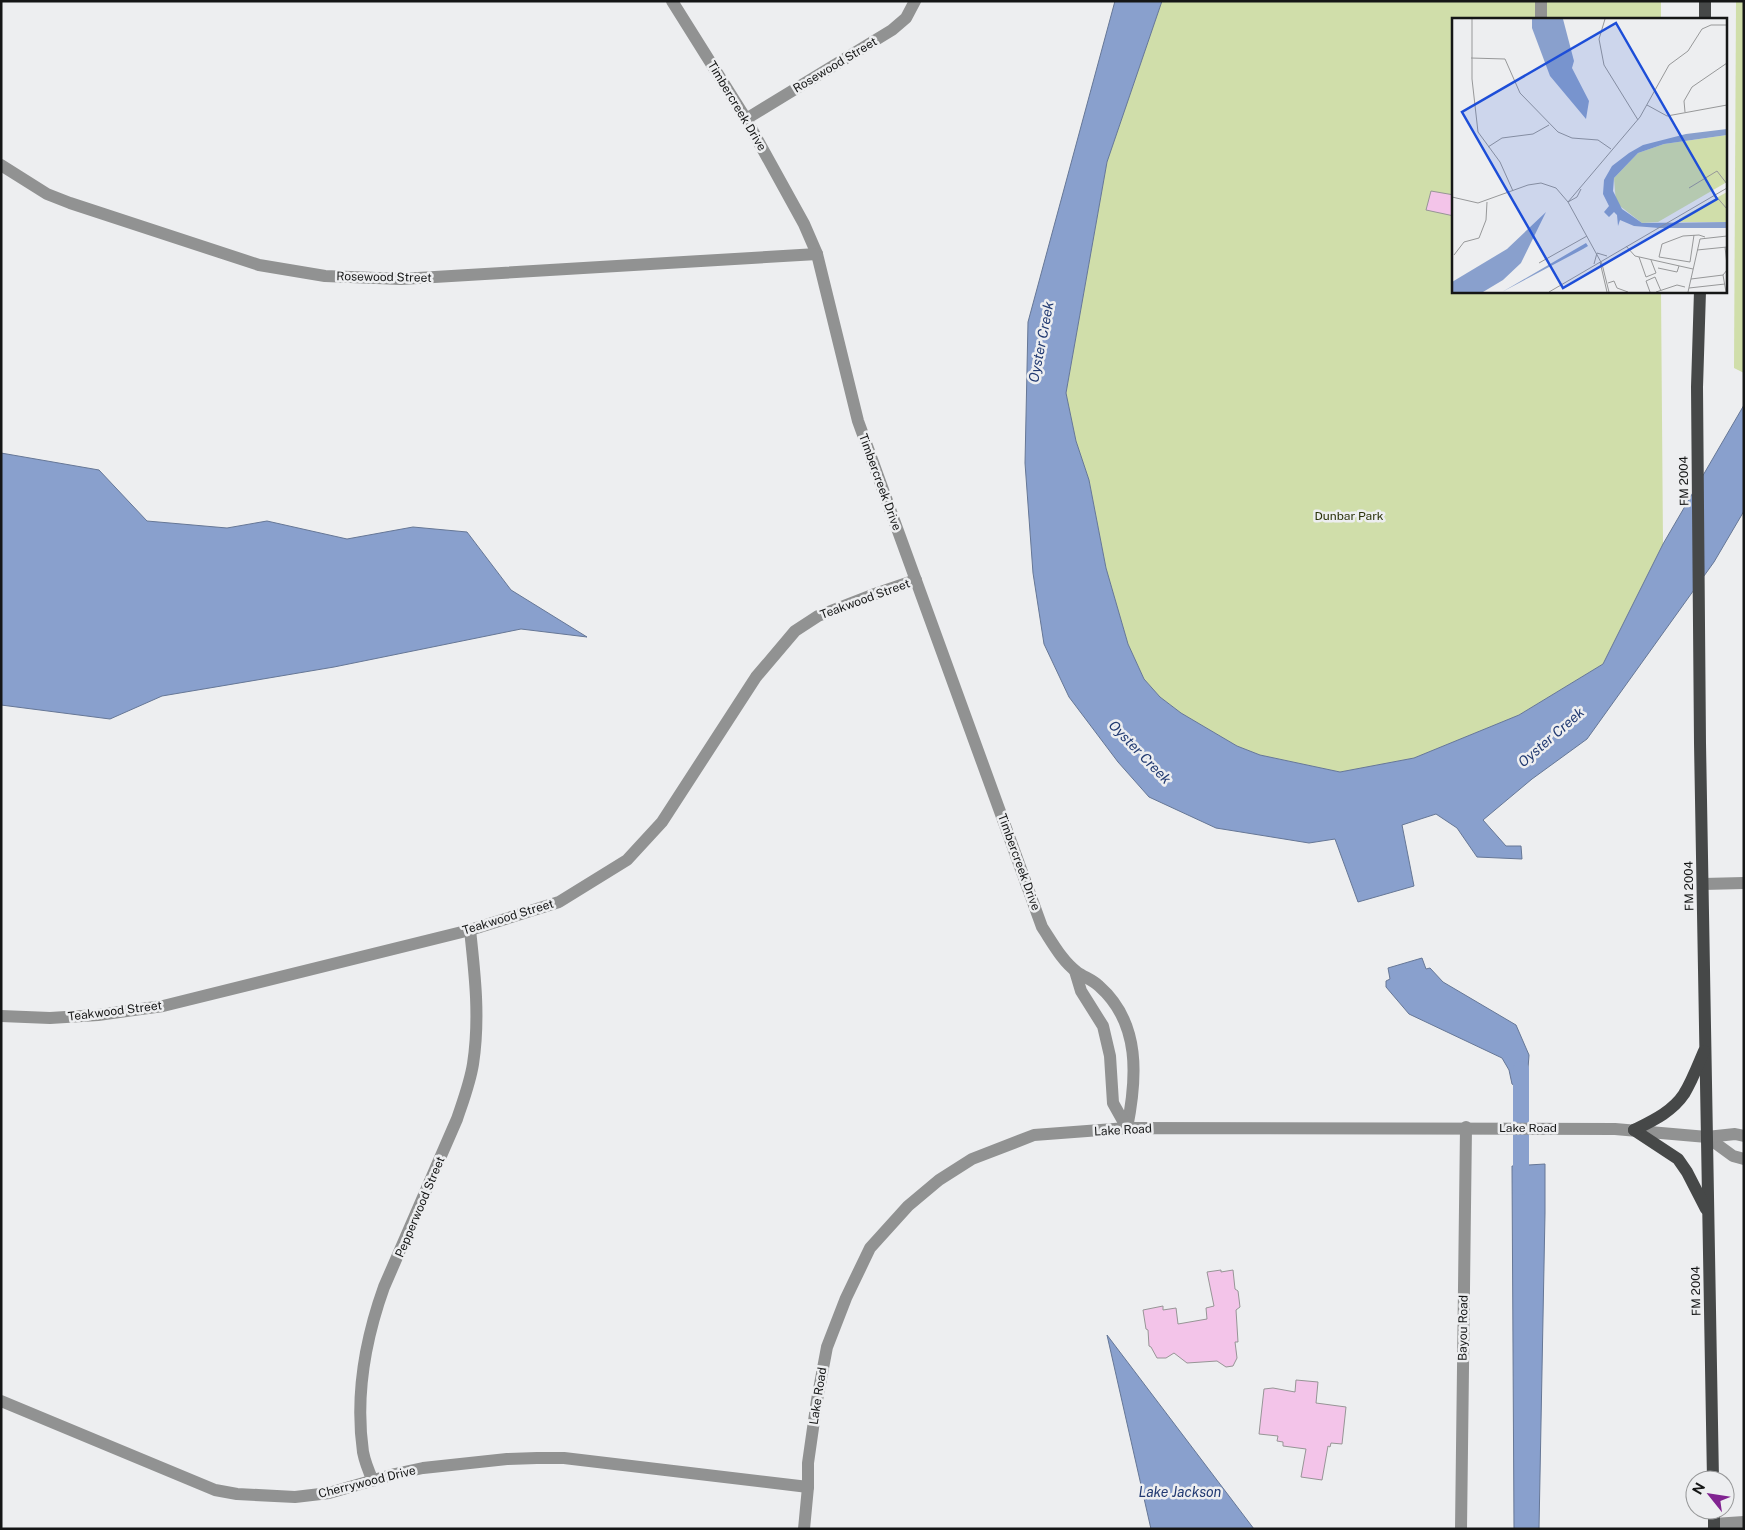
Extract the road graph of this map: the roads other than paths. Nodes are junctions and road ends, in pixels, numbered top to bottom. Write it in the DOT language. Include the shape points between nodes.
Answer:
graph roads {
  1 [pos="672,1"];
  2 [pos="915,1"];
  3 [pos="1541,1"];
  4 [pos="1705,1"];
  5 [pos="1542,18"];
  6 [pos="1705,18"];
  7 [pos="746,119"];
  8 [pos="1,165"];
  9 [pos="817,254"];
  10 [pos="1700,292"];
  11 [pos="916,580"];
  12 [pos="1703,884"];
  13 [pos="1744,884"];
  14 [pos="470,930"];
  15 [pos="1075,971"];
  16 [pos="1,1016"];
  17 [pos="1706,1049"];
  18 [pos="1127,1128"];
  19 [pos="1466,1128"];
  20 [pos="1634,1130"];
  21 [pos="1744,1136"];
  22 [pos="1706,1137"];
  23 [pos="1744,1159"];
  24 [pos="1708,1212"];
  25 [pos="1,1402"];
  26 [pos="1714,1470"];
  27 [pos="373,1481"];
  28 [pos="808,1487"];
  29 [pos="1744,1522"];
  30 [pos="1714,1526"];
  31 [pos="804,1529"];
  32 [pos="1461,1529"];
  1 -- 7 [label="street, Timbercreek Drive"];
  2 -- 7 [label="street, Rosewood Street" via="906,18 892,30"];
  3 -- 5 [label="street"];
  4 -- 6 [label="main road"];
  7 -- 9 [label="street, Timbercreek Drive"];
  8 -- 9 [label="street, Rosewood Street" via="47,194 70,203 259,265 325,276 401,279"];
  9 -- 11 [label="street, Timbercreek Drive" via="858,421"];
  10 -- 12 [label="main road, FM 2004 / FM 2004" via="1697,388"];
  11 -- 14 [label="street, Teakwood Street" via="818,616 795,631 756,677 662,822 627,860 559,902"];
  11 -- 15 [label="street, Timbercreek Drive" via="1042,927"];
  12 -- 13 [label="street"];
  12 -- 17 [label="main road, FM 2004 / FM 2004"];
  14 -- 16 [label="street, Teakwood Street" via="163,1006 50,1018"];
  14 -- 27 [label="street, Pepperwood Street" via="477,1009 466,1092 458,1120 384,1287 367,1341 361,1426 364,1454"];
  15 -- 18 [label="street, Timbercreek Drive" via="1081,991 1103,1026 1110,1056 1113,1104"];
  15 -- 18 [label="street, Timbercreek Drive" via="1098,985 1124,1016 1133,1060 1133,1097"];
  17 -- 20 [label="main road" via="1684,1094 1661,1115"];
  17 -- 22 [label="main road, FM 2004 / FM 2004"];
  18 -- 19 [label="street, Lake Road"];
  18 -- 28 [label="street, Lake Road" via="1034,1135 972,1159 908,1206 870,1248 827,1347 808,1463"];
  19 -- 20 [label="street, Lake Road"];
  19 -- 32 [label="street, Bayou Road"];
  20 -- 22 [label="street, Lake Road"];
  20 -- 24 [label="main road" via="1678,1159"];
  21 -- 22 [label="street, Lake Road"];
  22 -- 23 [label="street, Lake Road" via="1733,1156"];
  22 -- 24 [label="main road, FM 2004 / FM 2004"];
  24 -- 26 [label="main road, FM 2004 / FM 2004"];
  25 -- 27 [label="street, Cherrywood Drive" via="215,1490 295,1496 329,1493"];
  27 -- 28 [label="street, Cherrywood Drive" via="450,1464 564,1458"];
  28 -- 31 [label="street, Lake Road"];
  29 -- 30 [label="street"];
}
